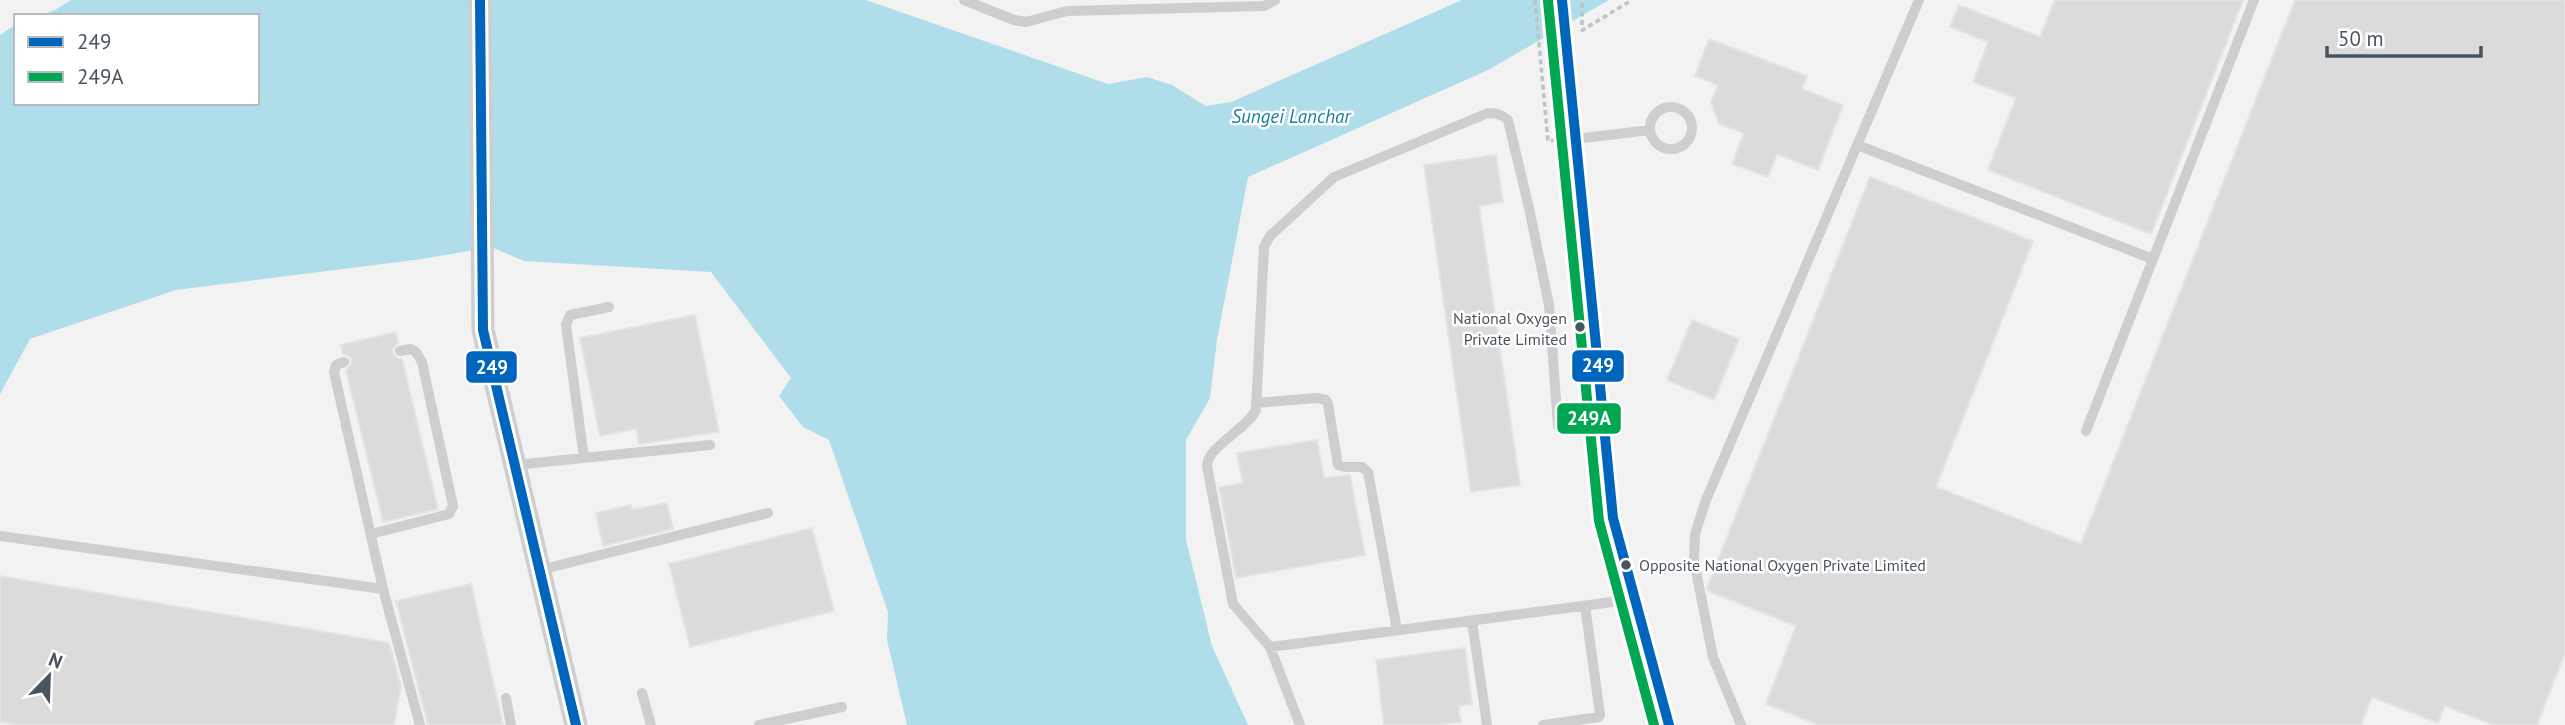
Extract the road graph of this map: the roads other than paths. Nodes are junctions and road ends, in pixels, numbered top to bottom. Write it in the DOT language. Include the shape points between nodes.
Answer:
graph roads {
  1 [pos="480,0"];
  2 [pos="964,0"];
  3 [pos="1275,0"];
  4 [pos="1562,0"];
  5 [pos="1919,0"];
  6 [pos="2254,0"];
  7 [pos="1066,6"];
  8 [pos="1650,130"];
  9 [pos="1576,139"];
  10 [pos="1857,145"];
  11 [pos="2152,259"];
  12 [pos="609,307"];
  13 [pos="400,351"];
  14 [pos="344,362"];
  15 [pos="1256,403"];
  16 [pos="1603,421"];
  17 [pos="2086,431"];
  18 [pos="710,445"];
  19 [pos="584,458"];
  20 [pos="515,465"];
  21 [pos="768,513"];
  22 [pos="370,534"];
  23 [pos="0,536"];
  24 [pos="540,570"];
  25 [pos="383,589"];
  26 [pos="1635,599"];
  27 [pos="1585,606"];
  28 [pos="1472,621"];
  29 [pos="1397,630"];
  30 [pos="1270,647"];
  31 [pos="642,693"];
  32 [pos="506,698"];
  33 [pos="842,707"];
  34 [pos="420,725"];
  35 [pos="511,725"];
  36 [pos="576,725"];
  37 [pos="652,725"];
  38 [pos="759,725"];
  39 [pos="1300,725"];
  40 [pos="1487,725"];
  41 [pos="1543,725"];
  42 [pos="1669,725"];
  43 [pos="1741,725"];
  1 -- 20 [label="street" via="482,330"];
  2 -- 7 [label="lane" via="1026,22"];
  3 -- 7 [label="lane" via="1264,6"];
  4 -- 9 [label="lane"];
  5 -- 10 [label="lane"];
  6 -- 11 [label="lane"];
  8 -- 9 [label="lane"];
  9 -- 16 [label="lane"];
  10 -- 11 [label="lane"];
  10 -- 43 [label="lane" via="1695,534 1694,561 1713,657"];
  11 -- 17 [label="lane"];
  12 -- 19 [label="lane" via="570,315 566,325"];
  13 -- 22 [label="lane" via="411,349 422,362 453,506 449,514"];
  14 -- 22 [label="lane" via="336,365 334,372"];
  15 -- 16 [label="lane" via="1264,247 1270,236 1334,177 1488,113 1498,113 1507,120 1549,305 1558,426 1564,429"];
  15 -- 29 [label="lane" via="1326,400 1338,465 1362,467 1368,472"];
  15 -- 30 [label="lane" via="1248,423 1210,455 1207,466 1233,604"];
  16 -- 26 [label="lane" via="1612,518"];
  18 -- 19 [label="lane"];
  19 -- 20 [label="lane"];
  20 -- 24 [label="street"];
  21 -- 24 [label="lane"];
  22 -- 25 [label="lane"];
  23 -- 25 [label="lane"];
  24 -- 36 [label="street"];
  25 -- 34 [label="lane"];
  26 -- 27 [label="lane"];
  26 -- 42 [label="lane"];
  27 -- 28 [label="lane"];
  27 -- 41 [label="lane" via="1599,717"];
  28 -- 29 [label="lane"];
  28 -- 40 [label="lane"];
  29 -- 30 [label="lane"];
  30 -- 39 [label="lane"];
  31 -- 37 [label="lane"];
  32 -- 35 [label="lane"];
  33 -- 38 [label="lane"];
}
